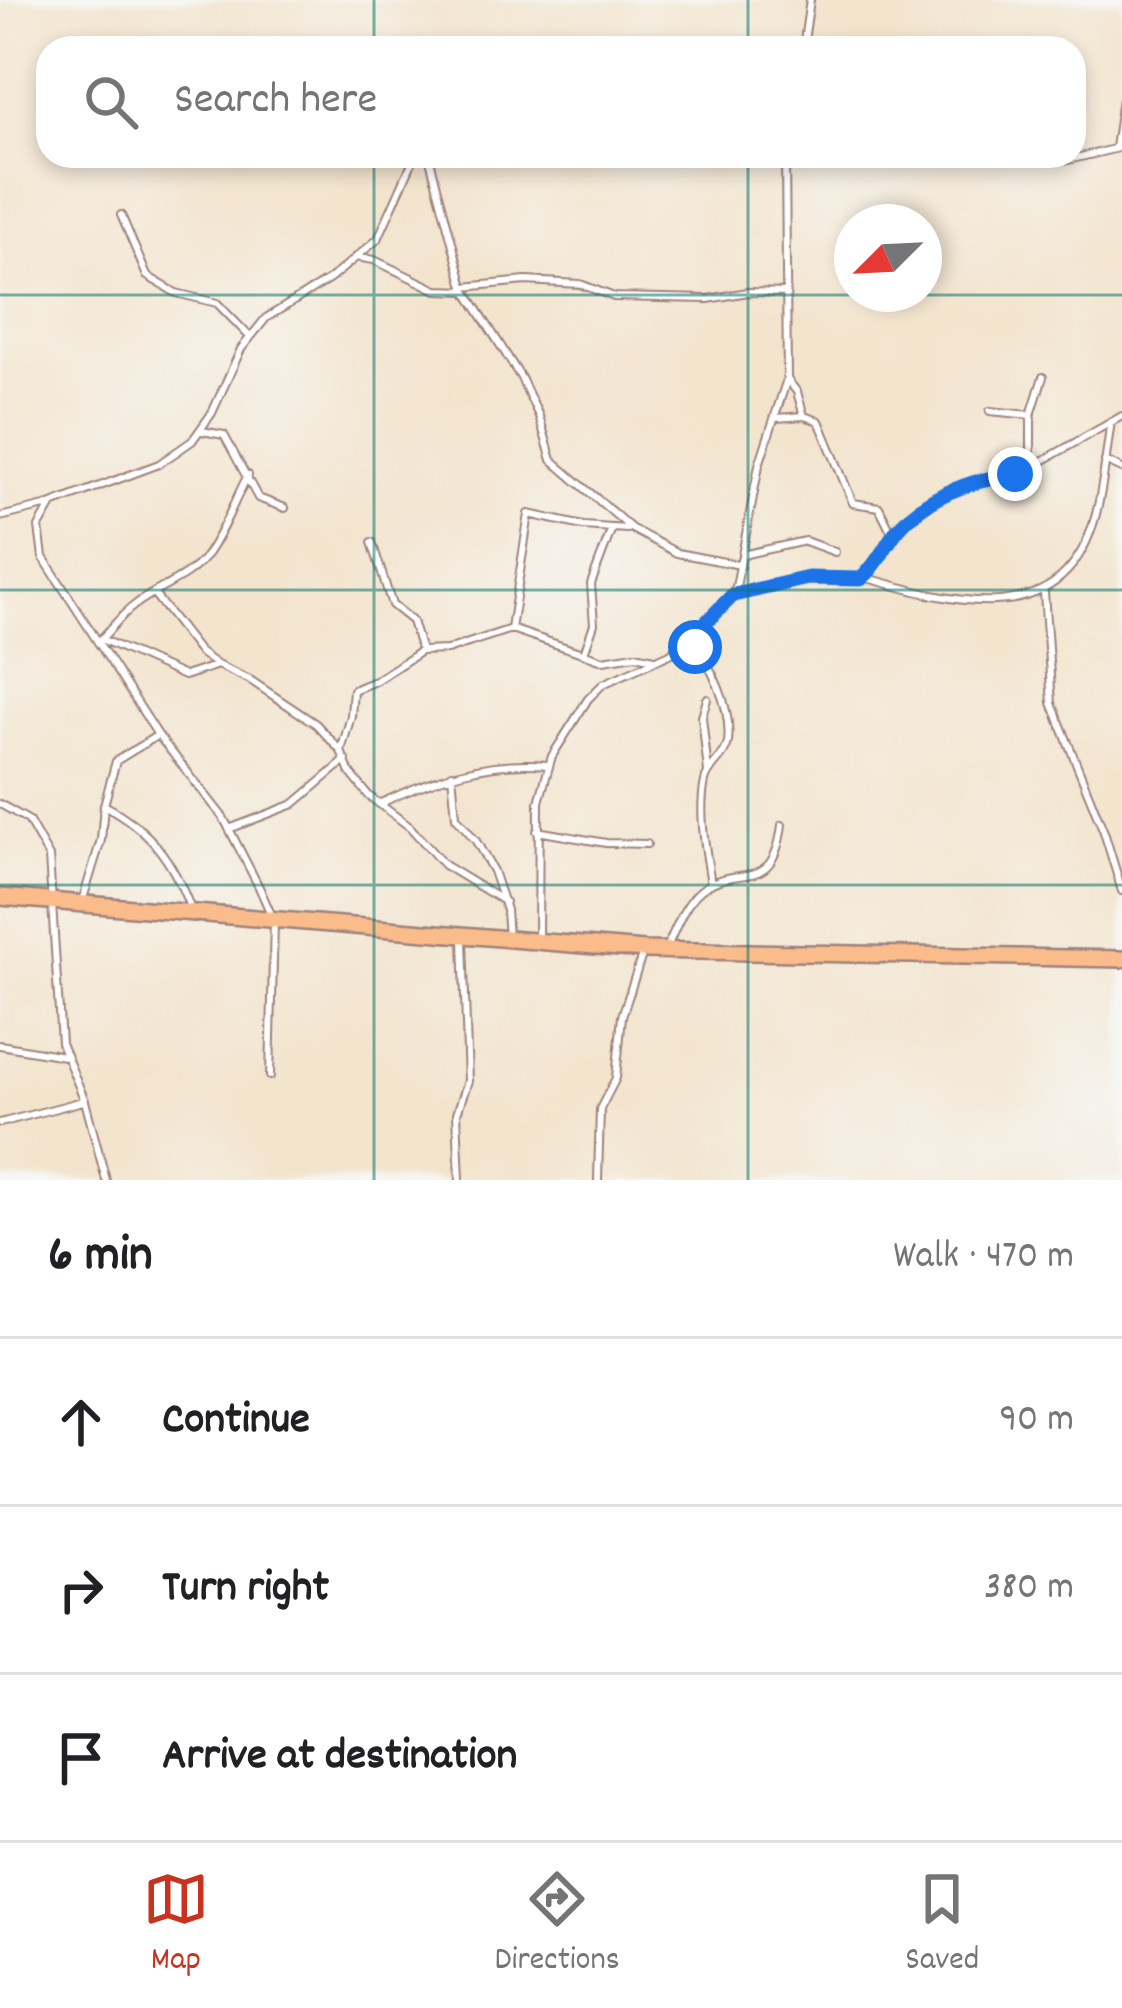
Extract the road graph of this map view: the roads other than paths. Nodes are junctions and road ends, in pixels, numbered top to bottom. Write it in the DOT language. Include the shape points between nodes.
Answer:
graph roads {
  1 [pos="810,0"];
  2 [pos="805,36"];
  3 [pos="1122,99"];
  4 [pos="1119,148"];
  5 [pos="1086,156"];
  6 [pos="409,168"];
  7 [pos="432,168"];
  8 [pos="785,168"];
  9 [pos="121,215"];
  10 [pos="374,243"];
  11 [pos="356,257"];
  12 [pos="374,260"];
  13 [pos="464,288"];
  14 [pos="788,293"];
  15 [pos="250,337"];
  16 [pos="1043,377"];
  17 [pos="787,379"];
  18 [pos="990,411"];
  19 [pos="1031,415"];
  20 [pos="804,416"];
  21 [pos="1122,416"];
  22 [pos="776,418"];
  23 [pos="1111,422"];
  24 [pos="202,431"];
  25 [pos="1105,461"];
  26 [pos="1031,467"];
  27 [pos="1122,469"];
  28 [pos="248,475"];
  29 [pos="52,504"];
  30 [pos="284,508"];
  31 [pos="0,517"];
  32 [pos="612,528"];
  33 [pos="632,529"];
  34 [pos="893,535"];
  35 [pos="372,542"];
  36 [pos="835,552"];
  37 [pos="741,560"];
  38 [pos="865,577"];
  39 [pos="1044,592"];
  40 [pos="154,594"];
  41 [pos="733,595"];
  42 [pos="511,629"];
  43 [pos="99,638"];
  44 [pos="689,640"];
  45 [pos="422,651"];
  46 [pos="584,653"];
  47 [pos="658,660"];
  48 [pos="217,665"];
  49 [pos="706,699"];
  50 [pos="158,735"];
  51 [pos="341,751"];
  52 [pos="346,760"];
  53 [pos="548,765"];
  54 [pos="708,772"];
  55 [pos="452,774"];
  56 [pos="0,804"];
  57 [pos="378,805"];
  58 [pos="104,806"];
  59 [pos="782,826"];
  60 [pos="229,829"];
  61 [pos="537,831"];
  62 [pos="647,844"];
  63 [pos="711,884"];
  64 [pos="1122,891"];
  65 [pos="0,898"];
  66 [pos="505,902"];
  67 [pos="52,903"];
  68 [pos="81,905"];
  69 [pos="192,914"];
  70 [pos="274,921"];
  71 [pos="463,938"];
  72 [pos="508,942"];
  73 [pos="538,944"];
  74 [pos="644,950"];
  75 [pos="665,951"];
  76 [pos="1122,959"];
  77 [pos="0,1046"];
  78 [pos="64,1056"];
  79 [pos="270,1076"];
  80 [pos="85,1101"];
  81 [pos="0,1123"];
  82 [pos="106,1180"];
  83 [pos="460,1180"];
  84 [pos="598,1180"];
  1 -- 2 [label="street"];
  3 -- 4 [label="street"];
  4 -- 5 [label="street"];
  6 -- 10 [label="street"];
  7 -- 13 [label="street"];
  8 -- 14 [label="street"];
  9 -- 15 [label="street" via="147,276 218,303"];
  10 -- 11 [label="street"];
  10 -- 12 [label="street"];
  11 -- 12 [label="street"];
  11 -- 15 [label="street"];
  12 -- 13 [label="street" via="437,290"];
  13 -- 14 [label="street" via="546,282 614,297"];
  13 -- 33 [label="street" via="521,378 552,460"];
  14 -- 17 [label="street"];
  15 -- 24 [label="street"];
  16 -- 19 [label="street"];
  17 -- 20 [label="street"];
  17 -- 22 [label="street"];
  18 -- 19 [label="street"];
  19 -- 26 [label="street"];
  20 -- 22 [label="street"];
  20 -- 34 [label="street" via="822,427 853,503 879,507"];
  21 -- 23 [label="street"];
  22 -- 37 [label="street"];
  23 -- 25 [label="street"];
  23 -- 26 [label="street"];
  24 -- 28 [label="street" via="224,435"];
  24 -- 29 [label="street" via="159,464"];
  25 -- 27 [label="street"];
  25 -- 39 [label="street" via="1084,544"];
  26 -- 34 [label="street" via="972,482 925,506"];
  28 -- 30 [label="street" via="258,498"];
  28 -- 40 [label="street" via="203,559"];
  29 -- 31 [label="street"];
  29 -- 43 [label="street" via="39,527 43,557"];
  32 -- 33 [label="street"];
  32 -- 42 [label="street" via="529,514"];
  32 -- 46 [label="street" via="591,584 593,632"];
  33 -- 37 [label="street" via="677,553"];
  34 -- 38 [label="street"];
  35 -- 45 [label="street" via="388,597 412,621"];
  36 -- 37 [label="street" via="805,541"];
  37 -- 41 [label="street"];
  38 -- 39 [label="street" via="976,602"];
  38 -- 41 [label="street" via="808,578"];
  39 -- 64 [label="street" via="1052,703"];
  40 -- 43 [label="street"];
  40 -- 48 [label="street" via="191,645"];
  41 -- 44 [label="street"];
  42 -- 45 [label="street"];
  42 -- 46 [label="street"];
  43 -- 48 [label="street" via="184,676"];
  43 -- 50 [label="street"];
  44 -- 47 [label="street"];
  44 -- 54 [label="street" via="712,668 728,736"];
  45 -- 51 [label="street" via="353,690"];
  46 -- 47 [label="street"];
  47 -- 53 [label="street" via="603,684"];
  48 -- 51 [label="street" via="293,706"];
  49 -- 54 [label="street"];
  50 -- 58 [label="street" via="118,758"];
  50 -- 60 [label="street"];
  51 -- 52 [label="street"];
  52 -- 57 [label="street"];
  52 -- 60 [label="street" via="294,804"];
  53 -- 55 [label="street"];
  53 -- 61 [label="street"];
  54 -- 63 [label="street"];
  55 -- 57 [label="street"];
  55 -- 66 [label="street" via="456,817"];
  56 -- 67 [label="street" via="26,818 46,850"];
  57 -- 66 [label="street" via="444,865"];
  58 -- 68 [label="street"];
  58 -- 69 [label="street" via="155,840"];
  59 -- 63 [label="street" via="763,870"];
  60 -- 70 [label="street"];
  61 -- 62 [label="street"];
  61 -- 73 [label="street"];
  63 -- 75 [label="street" via="692,900"];
  65 -- 67 [label="highway"];
  66 -- 72 [label="street"];
  67 -- 68 [label="highway"];
  67 -- 78 [label="street"];
  68 -- 69 [label="highway"];
  69 -- 70 [label="highway"];
  70 -- 71 [label="highway"];
  70 -- 79 [label="street"];
  71 -- 72 [label="highway"];
  71 -- 83 [label="street" via="468,1081 457,1113"];
  72 -- 73 [label="highway"];
  73 -- 74 [label="highway"];
  74 -- 75 [label="highway"];
  74 -- 84 [label="street" via="622,1016 616,1078 601,1109"];
  75 -- 76 [label="highway"];
  77 -- 78 [label="street"];
  78 -- 80 [label="street"];
  80 -- 81 [label="street"];
  80 -- 82 [label="street"];
}
